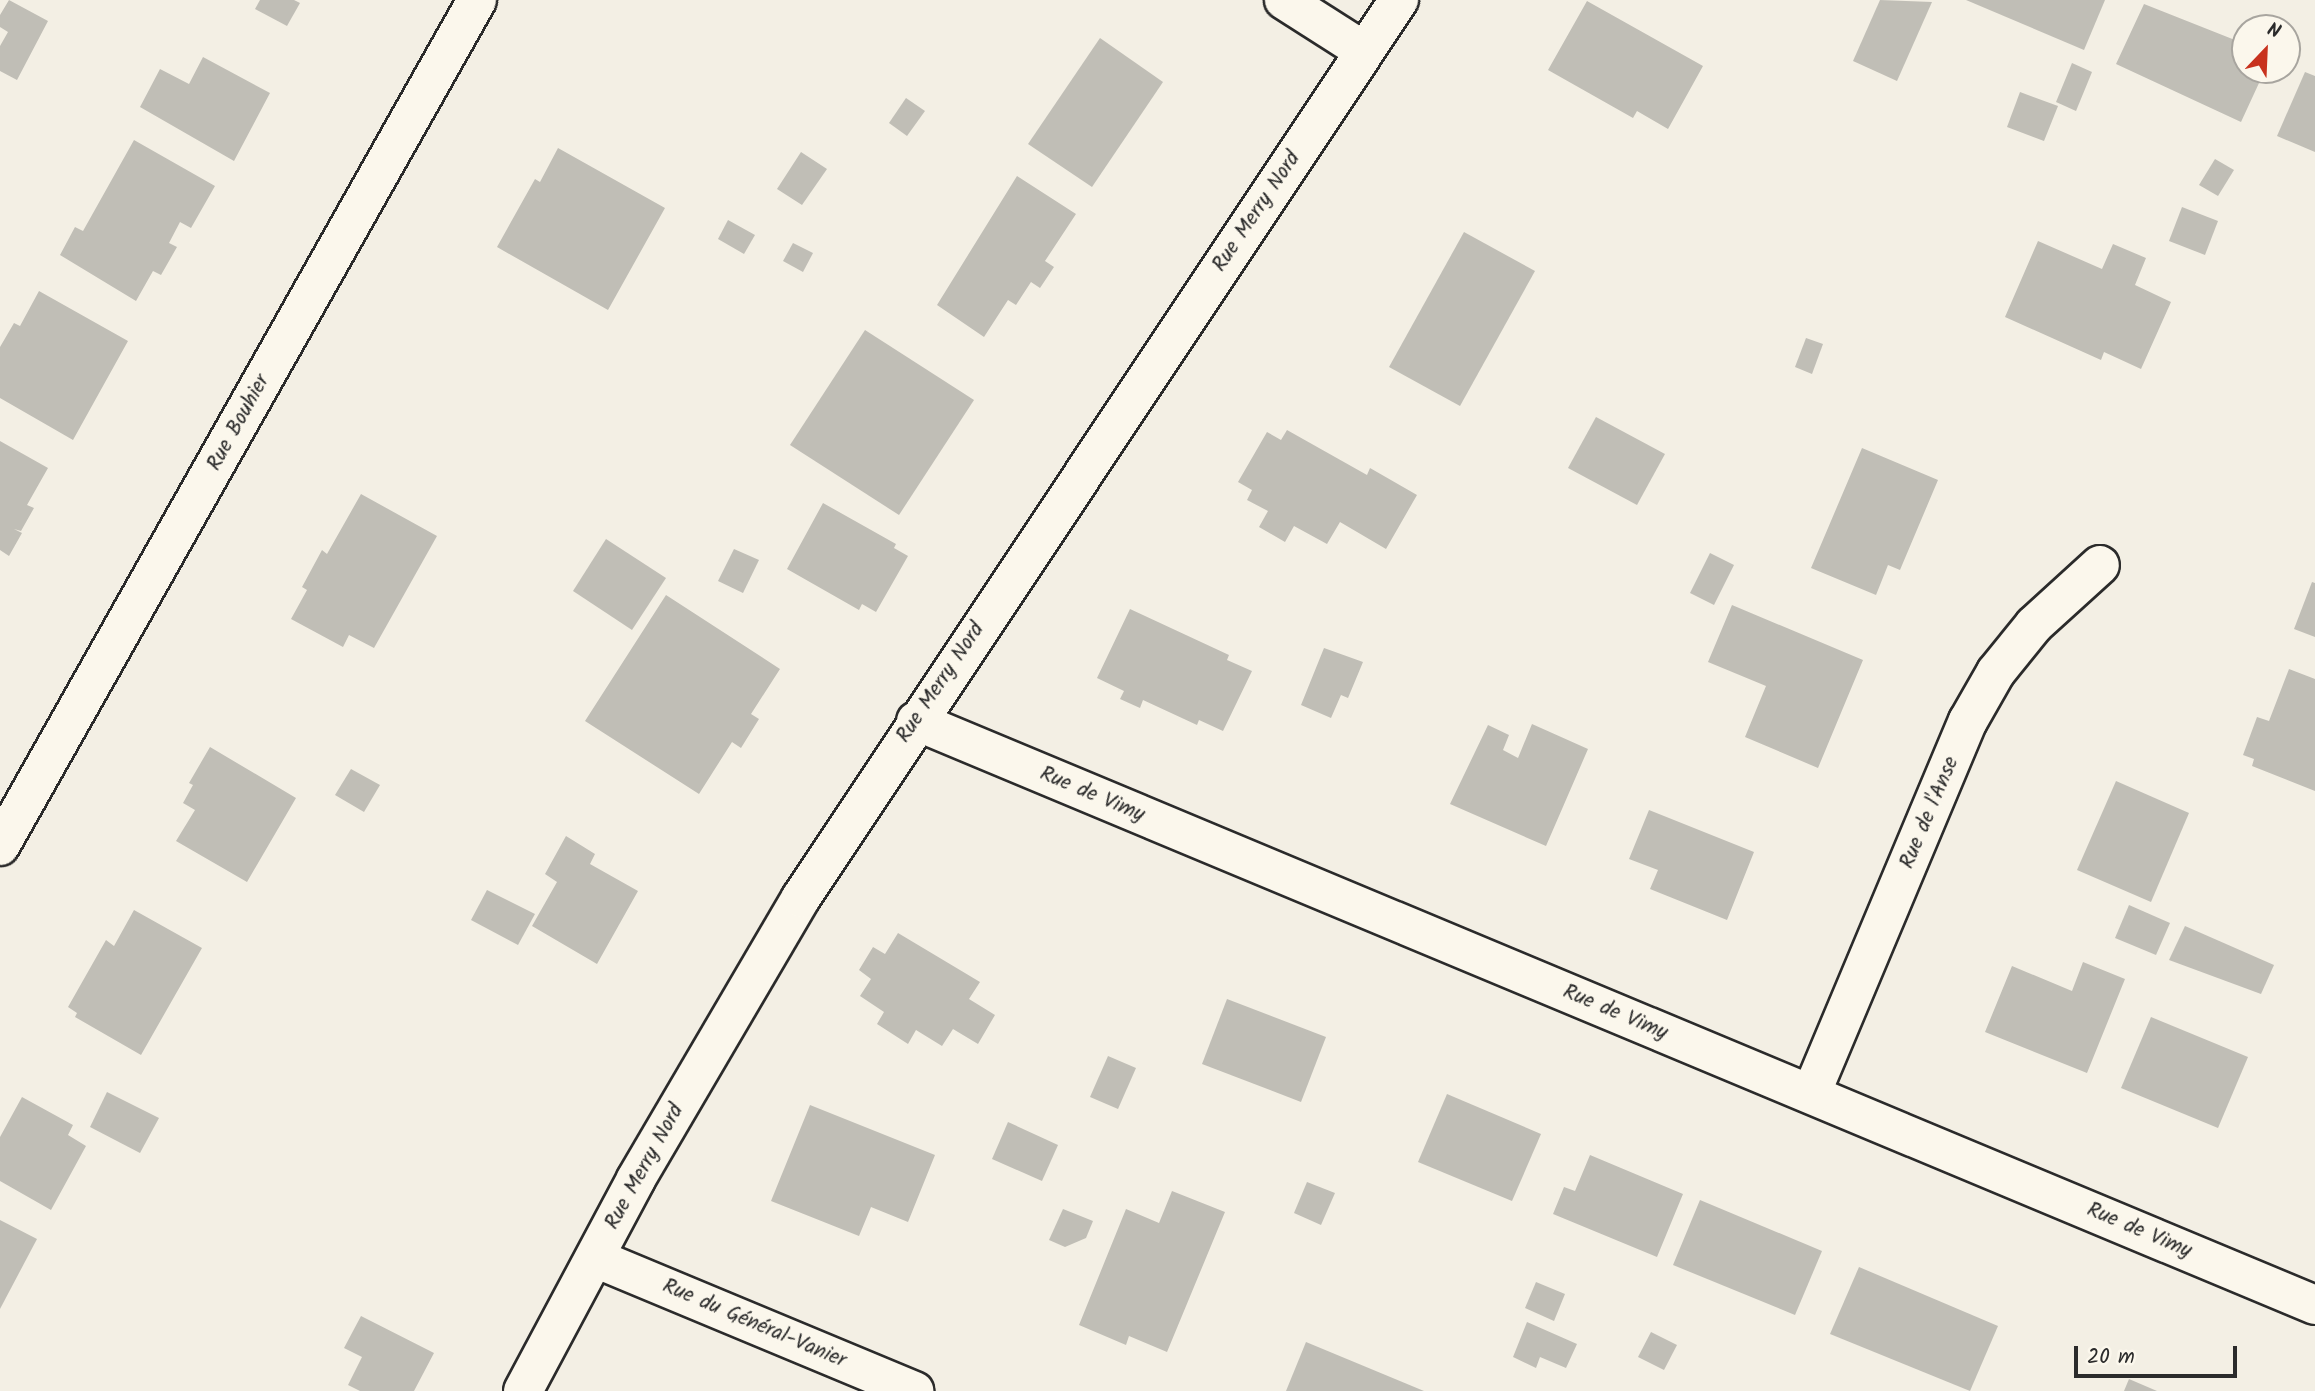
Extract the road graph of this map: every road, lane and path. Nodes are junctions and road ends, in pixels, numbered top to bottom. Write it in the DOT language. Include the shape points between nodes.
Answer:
graph roads {
  1 [pos="477,0"];
  2 [pos="1284,0"];
  3 [pos="1399,0"];
  4 [pos="1364,51"];
  5 [pos="2100,565"];
  6 [pos="916,721"];
  7 [pos="0,846"];
  8 [pos="1811,1094"];
  9 [pos="595,1258"];
  10 [pos="2315,1305"];
  11 [pos="523,1391"];
  12 [pos="914,1391"];
  1 -- 7 [label="street, Rue Bouhier"];
  2 -- 4 [label="street"];
  3 -- 4 [label="street, Rue Merry Nord"];
  4 -- 6 [label="street, Rue Merry Nord"];
  5 -- 8 [label="street, Rue de l'Anse" via="2034,625 1996,672 1968,721"];
  6 -- 8 [label="street, Rue de Vimy"];
  6 -- 9 [label="street, Rue Merry Nord" via="801,898"];
  8 -- 10 [label="street, Rue de Vimy"];
  9 -- 11 [label="street, Rue Merry Nord"];
  9 -- 12 [label="street, Rue du Général-Vanier"];
}
